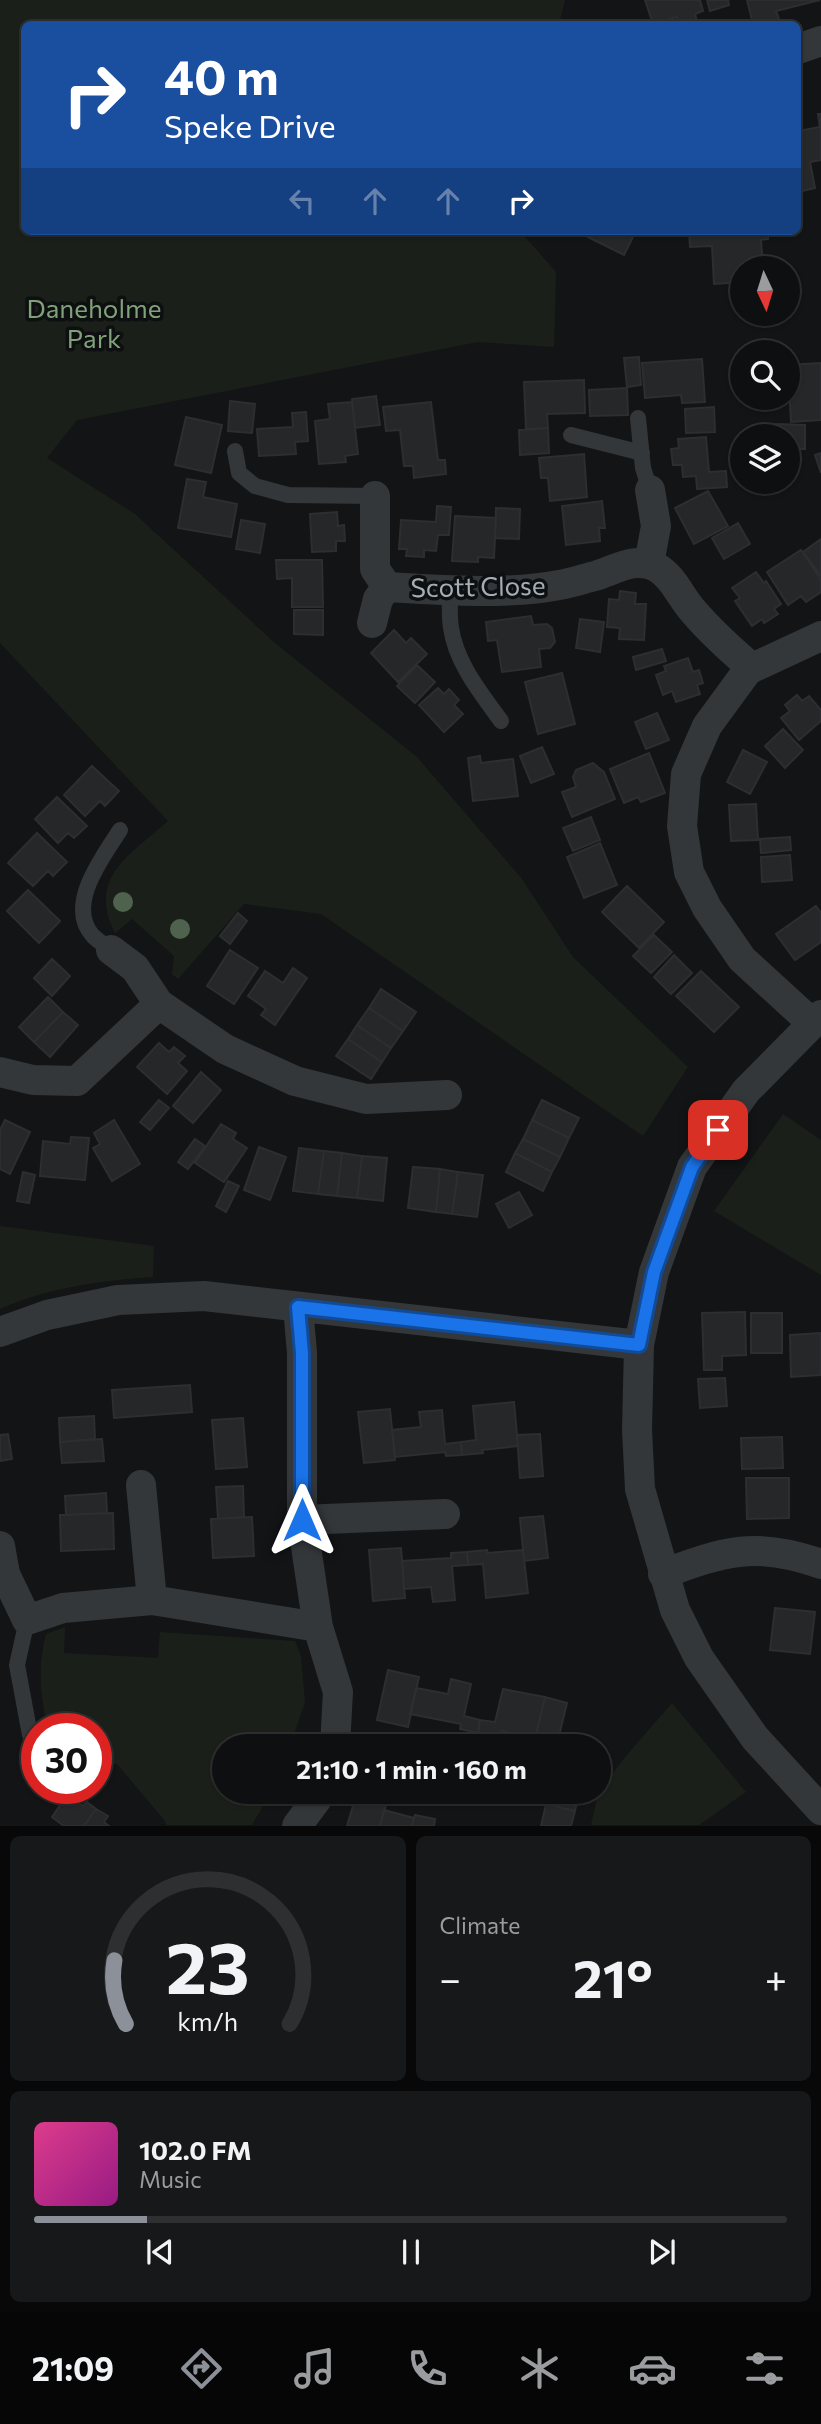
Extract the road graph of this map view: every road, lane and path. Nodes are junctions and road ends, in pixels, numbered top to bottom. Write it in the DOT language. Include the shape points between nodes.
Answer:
graph roads {
  1 [pos="821,41"];
  2 [pos="801,49"];
  3 [pos="638,418"];
  4 [pos="571,435"];
  5 [pos="235,451"];
  6 [pos="642,453"];
  7 [pos="650,490"];
  8 [pos="375,496"];
  9 [pos="649,564"];
  10 [pos="387,587"];
  11 [pos="450,589"];
  12 [pos="372,622"];
  13 [pos="821,636"];
  14 [pos="752,667"];
  15 [pos="501,721"];
  16 [pos="120,830"];
  17 [pos="111,950"];
  18 [pos="159,1004"];
  19 [pos="816,1019"];
  20 [pos="0,1072"];
  21 [pos="447,1095"];
  22 [pos="298,1307"];
  23 [pos="0,1332"];
  24 [pos="639,1345"];
  25 [pos="141,1485"];
  26 [pos="446,1514"];
  27 [pos="302,1520"];
  28 [pos="0,1546"];
  29 [pos="818,1554"];
  30 [pos="663,1574"];
  31 [pos="152,1600"];
  32 [pos="27,1620"];
  33 [pos="318,1627"];
  34 [pos="26,1713"];
  35 [pos="336,1734"];
  36 [pos="313,1804"];
  37 [pos="821,1810"];
  38 [pos="297,1825"];
  1 -- 2 [label="street"];
  3 -- 6 [label="lane"];
  4 -- 6 [label="lane"];
  5 -- 8 [label="lane" via="239,473 255,486 288,495"];
  6 -- 7 [label="lane"];
  7 -- 9 [label="street" via="656,526"];
  8 -- 10 [label="street, Scott Close" via="375,569"];
  9 -- 11 [label="street, Scott Close" via="617,566 556,586"];
  9 -- 14 [label="street" via="671,579 692,610"];
  10 -- 11 [label="street, Scott Close"];
  10 -- 12 [label="street, Scott Close" via="378,599"];
  11 -- 15 [label="lane" via="451,628 459,657"];
  13 -- 14 [label="street"];
  14 -- 19 [label="street" via="706,726 686,774 682,826 689,872 741,959"];
  16 -- 17 [label="lane" via="92,877 83,910 93,936"];
  17 -- 18 [label="street" via="135,968"];
  18 -- 20 [label="street" via="77,1081 33,1080"];
  18 -- 21 [label="street" via="225,1049 295,1081 366,1099"];
  19 -- 24 [label="street" via="746,1091 692,1167 654,1272"];
  22 -- 23 [label="street" via="204,1296 118,1300 47,1315"];
  22 -- 24 [label="street"];
  22 -- 27 [label="street"];
  24 -- 30 [label="street" via="640,1489"];
  25 -- 31 [label="street"];
  26 -- 27 [label="street"];
  27 -- 33 [label="street"];
  28 -- 32 [label="street" via="5,1574"];
  29 -- 30 [label="street" via="748,1549"];
  30 -- 37 [label="street" via="699,1658 755,1738"];
  31 -- 32 [label="street" via="63,1608"];
  31 -- 33 [label="street"];
  32 -- 34 [label="lane" via="17,1665"];
  33 -- 35 [label="street" via="338,1692"];
  36 -- 38 [label="street"];
}
